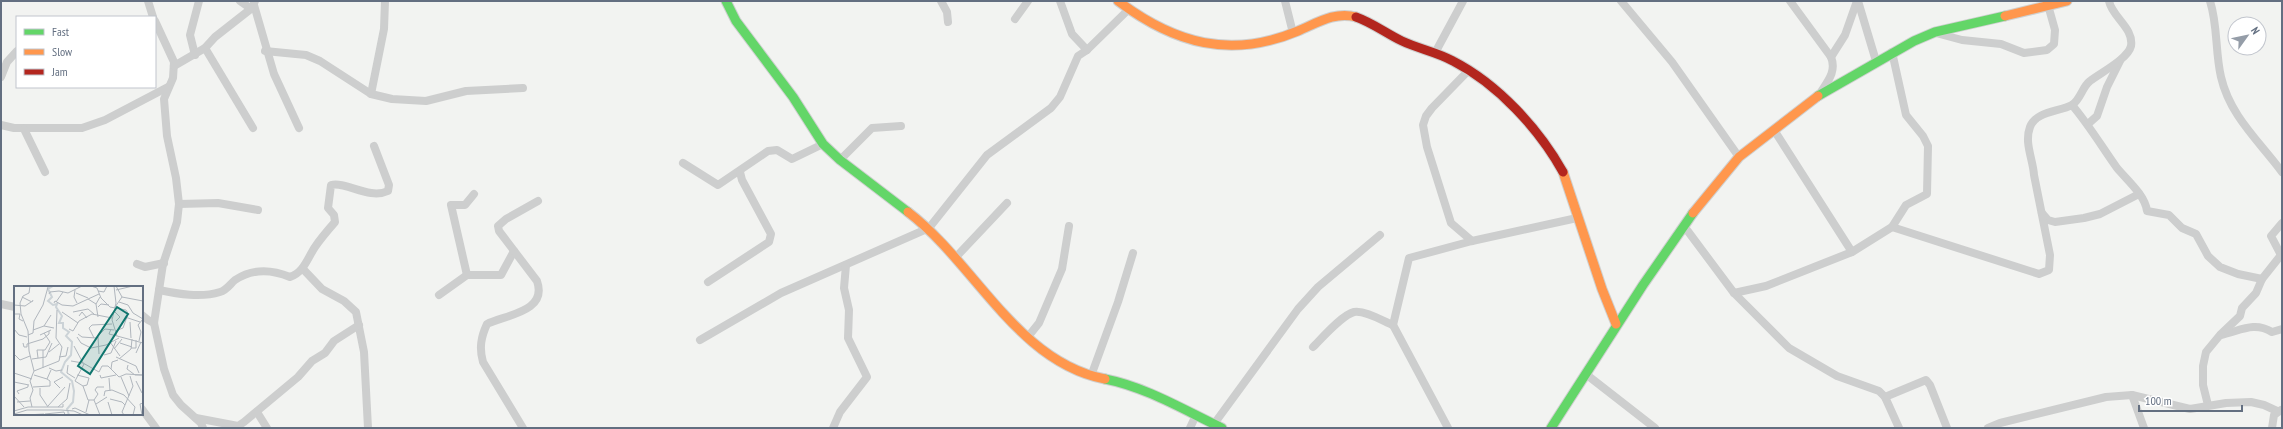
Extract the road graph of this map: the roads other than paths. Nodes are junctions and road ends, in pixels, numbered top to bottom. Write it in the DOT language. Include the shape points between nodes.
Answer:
graph roads {
  1 [pos="148,1"];
  2 [pos="199,1"];
  3 [pos="240,1"];
  4 [pos="385,1"];
  5 [pos="726,1"];
  6 [pos="941,1"];
  7 [pos="1028,1"];
  8 [pos="1060,1"];
  9 [pos="1118,1"];
  10 [pos="1285,1"];
  11 [pos="1463,1"];
  12 [pos="1621,1"];
  13 [pos="1790,1"];
  14 [pos="1857,1"];
  15 [pos="2067,1"];
  16 [pos="2109,1"];
  17 [pos="2210,1"];
  18 [pos="253,5"];
  19 [pos="2048,5"];
  20 [pos="1128,10"];
  21 [pos="153,16"];
  22 [pos="1015,19"];
  23 [pos="948,22"];
  24 [pos="156,23"];
  25 [pos="1935,32"];
  26 [pos="1293,33"];
  27 [pos="205,48"];
  28 [pos="1087,50"];
  29 [pos="265,51"];
  30 [pos="16,52"];
  31 [pos="1892,52"];
  32 [pos="1435,53"];
  33 [pos="195,55"];
  34 [pos="1831,57"];
  35 [pos="2121,58"];
  36 [pos="1876,61"];
  37 [pos="174,66"];
  38 [pos="1469,70"];
  39 [pos="1,76"];
  40 [pos="168,87"];
  41 [pos="523,88"];
  42 [pos="371,94"];
  43 [pos="1818,95"];
  44 [pos="2072,105"];
  45 [pos="2088,124"];
  46 [pos="1,125"];
  47 [pos="901,126"];
  48 [pos="253,128"];
  49 [pos="299,128"];
  50 [pos="24,129"];
  51 [pos="1774,130"];
  52 [pos="823,144"];
  53 [pos="374,146"];
  54 [pos="1739,157"];
  55 [pos="840,160"];
  56 [pos="683,164"];
  57 [pos="45,172"];
  58 [pos="740,172"];
  59 [pos="2282,172"];
  60 [pos="474,194"];
  61 [pos="2139,194"];
  62 [pos="538,201"];
  63 [pos="1007,202"];
  64 [pos="179,204"];
  65 [pos="258,210"];
  66 [pos="2042,212"];
  67 [pos="1577,218"];
  68 [pos="2282,223"];
  69 [pos="1069,226"];
  70 [pos="1684,226"];
  71 [pos="1892,226"];
  72 [pos="929,228"];
  73 [pos="1380,235"];
  74 [pos="1472,241"];
  75 [pos="514,251"];
  76 [pos="1133,252"];
  77 [pos="1852,252"];
  78 [pos="2281,256"];
  79 [pos="956,257"];
  80 [pos="164,263"];
  81 [pos="137,264"];
  82 [pos="846,265"];
  83 [pos="303,269"];
  84 [pos="467,275"];
  85 [pos="2262,279"];
  86 [pos="708,282"];
  87 [pos="159,290"];
  88 [pos="1734,293"];
  89 [pos="439,295"];
  90 [pos="1,304"];
  91 [pos="14,307"];
  92 [pos="143,316"];
  93 [pos="154,323"];
  94 [pos="1616,324"];
  95 [pos="359,325"];
  96 [pos="1393,325"];
  97 [pos="2282,329"];
  98 [pos="2220,336"];
  99 [pos="1027,338"];
  100 [pos="700,340"];
  101 [pos="1313,347"];
  102 [pos="1587,375"];
  103 [pos="1091,376"];
  104 [pos="2132,395"];
  105 [pos="1885,397"];
  106 [pos="2208,405"];
  107 [pos="143,410"];
  108 [pos="2279,410"];
  109 [pos="257,412"];
  110 [pos="1196,415"];
  111 [pos="196,418"];
  112 [pos="1218,426"];
  113 [pos="237,427"];
  114 [pos="1553,427"];
  115 [pos="156,428"];
  116 [pos="203,428"];
  117 [pos="267,428"];
  118 [pos="368,428"];
  119 [pos="523,428"];
  120 [pos="833,428"];
  121 [pos="1190,428"];
  122 [pos="1448,428"];
  123 [pos="1655,428"];
  124 [pos="1899,428"];
  125 [pos="1947,428"];
  126 [pos="1988,428"];
  127 [pos="2144,428"];
  128 [pos="2272,428"];
  1 -- 21 [label="street"];
  2 -- 33 [label="street" via="190,35"];
  3 -- 18 [label="street"];
  4 -- 42 [label="street" via="384,29"];
  5 -- 52 [label="street" via="736,21 793,97"];
  6 -- 23 [label="street" via="947,12"];
  7 -- 22 [label="street"];
  8 -- 28 [label="street" via="1072,34"];
  9 -- 20 [label="street"];
  10 -- 26 [label="street"];
  11 -- 32 [label="street"];
  12 -- 54 [label="street" via="1672,62"];
  13 -- 34 [label="street"];
  14 -- 34 [label="street" via="1845,35"];
  14 -- 36 [label="street"];
  15 -- 19 [label="street"];
  16 -- 35 [label="street" via="2112,13 2127,30 2130,40 2131,46"];
  17 -- 59 [label="street" via="2214,15 2217,57 2228,98 2240,120"];
  18 -- 27 [label="street"];
  18 -- 29 [label="street"];
  19 -- 25 [label="street"];
  19 -- 25 [label="street" via="2054,44 2047,50 2024,53 2001,44 1962,40"];
  20 -- 26 [label="street" via="1174,35 1210,44 1240,46 1265,42"];
  20 -- 28 [label="street"];
  24 -- 37 [label="street" via="170,51"];
  25 -- 31 [label="street"];
  26 -- 32 [label="street" via="1334,16 1346,15"];
  27 -- 33 [label="street"];
  27 -- 48 [label="street"];
  28 -- 72 [label="street" via="1078,56 1062,93 1051,108 987,155"];
  29 -- 42 [label="street" via="306,55 320,61"];
  29 -- 49 [label="street" via="288,109"];
  30 -- 39 [label="street"];
  31 -- 36 [label="street"];
  31 -- 71 [label="street" via="1906,115 1928,146 1927,194 1906,205"];
  32 -- 38 [label="street"];
  33 -- 37 [label="street"];
  34 -- 43 [label="street" via="1834,71"];
  35 -- 44 [label="street" via="2088,82"];
  35 -- 45 [label="street" via="2107,87 2098,116"];
  36 -- 43 [label="street"];
  37 -- 40 [label="street" via="173,78"];
  38 -- 67 [label="street" via="1545,142 1563,172"];
  38 -- 74 [label="street" via="1432,108 1423,125 1427,147 1451,223"];
  40 -- 50 [label="street" via="93,125 82,128"];
  40 -- 64 [label="street" via="164,99 166,123"];
  41 -- 42 [label="street" via="466,91 426,101 392,99"];
  43 -- 51 [label="street"];
  44 -- 45 [label="street"];
  44 -- 66 [label="street" via="2037,118 2030,128 2028,146 2034,162 2034,175"];
  45 -- 61 [label="street"];
  46 -- 50 [label="street"];
  47 -- 55 [label="street" via="872,128"];
  50 -- 57 [label="street"];
  51 -- 54 [label="street"];
  51 -- 77 [label="street"];
  52 -- 55 [label="street"];
  52 -- 58 [label="street" via="792,158 773,150"];
  53 -- 83 [label="street" via="389,185 388,191 357,191 336,184 331,185 328,208 334,215 335,222"];
  54 -- 70 [label="street"];
  55 -- 72 [label="street"];
  56 -- 58 [label="street" via="718,185"];
  58 -- 86 [label="street" via="771,234 769,242"];
  60 -- 84 [label="street" via="465,205 451,205"];
  61 -- 66 [label="street" via="2100,214 2084,218 2055,222 2048,220"];
  61 -- 85 [label="street" via="2147,211 2169,215 2182,228 2196,234 2208,256 2220,267"];
  62 -- 75 [label="street" via="499,223 499,231"];
  63 -- 79 [label="street"];
  64 -- 65 [label="street" via="218,203"];
  64 -- 80 [label="street" via="177,222"];
  66 -- 71 [label="street" via="2051,264 2049,270 2039,274"];
  67 -- 74 [label="street"];
  67 -- 94 [label="street"];
  68 -- 78 [label="street" via="2271,236"];
  69 -- 99 [label="street" via="1062,269 1038,323"];
  70 -- 88 [label="street"];
  70 -- 94 [label="street"];
  71 -- 77 [label="street"];
  72 -- 79 [label="street"];
  72 -- 82 [label="street"];
  73 -- 112 [label="street" via="1323,282 1308,298"];
  74 -- 96 [label="street" via="1409,258"];
  75 -- 84 [label="street" via="500,275"];
  75 -- 119 [label="street" via="537,281 540,288 538,295 520,314 487,324 480,351 483,362"];
  76 -- 103 [label="street"];
  77 -- 88 [label="street" via="1766,286"];
  78 -- 85 [label="street"];
  79 -- 99 [label="street"];
  80 -- 81 [label="street" via="144,267"];
  80 -- 87 [label="street"];
  82 -- 100 [label="street" via="781,293"];
  82 -- 120 [label="street" via="844,288 849,310 848,338 867,377 840,412"];
  83 -- 87 [label="street" via="290,277 277,272 258,270 236,280 222,292 211,294 177,294"];
  83 -- 95 [label="street" via="322,289 344,301 356,312"];
  84 -- 89 [label="street"];
  85 -- 98 [label="street" via="2256,293 2242,308 2240,316"];
  87 -- 93 [label="street"];
  88 -- 105 [label="street" via="1784,344 1802,357 1837,376 1867,385"];
  90 -- 91 [label="street"];
  92 -- 93 [label="street"];
  93 -- 111 [label="street" via="173,395"];
  94 -- 102 [label="street"];
  95 -- 109 [label="street" via="334,340 325,353 312,361 298,377"];
  95 -- 118 [label="street" via="364,352"];
  96 -- 101 [label="street" via="1354,312"];
  96 -- 122 [label="street"];
  97 -- 98 [label="street" via="2272,332 2264,327 2255,326"];
  98 -- 106 [label="street" via="2206,352 2203,366"];
  99 -- 103 [label="street" via="1051,357"];
  102 -- 114 [label="street"];
  102 -- 123 [label="street"];
  103 -- 110 [label="street" via="1122,382"];
  104 -- 106 [label="street" via="2190,409"];
  104 -- 126 [label="street" via="2106,397"];
  104 -- 127 [label="street"];
  105 -- 124 [label="street"];
  105 -- 125 [label="street" via="1926,380"];
  106 -- 108 [label="street" via="2251,402"];
  107 -- 115 [label="street"];
  108 -- 128 [label="street" via="2274,415"];
  109 -- 113 [label="street"];
  109 -- 117 [label="street"];
  110 -- 112 [label="street"];
  110 -- 121 [label="street"];
  111 -- 113 [label="street"];
  111 -- 116 [label="street"];
}
